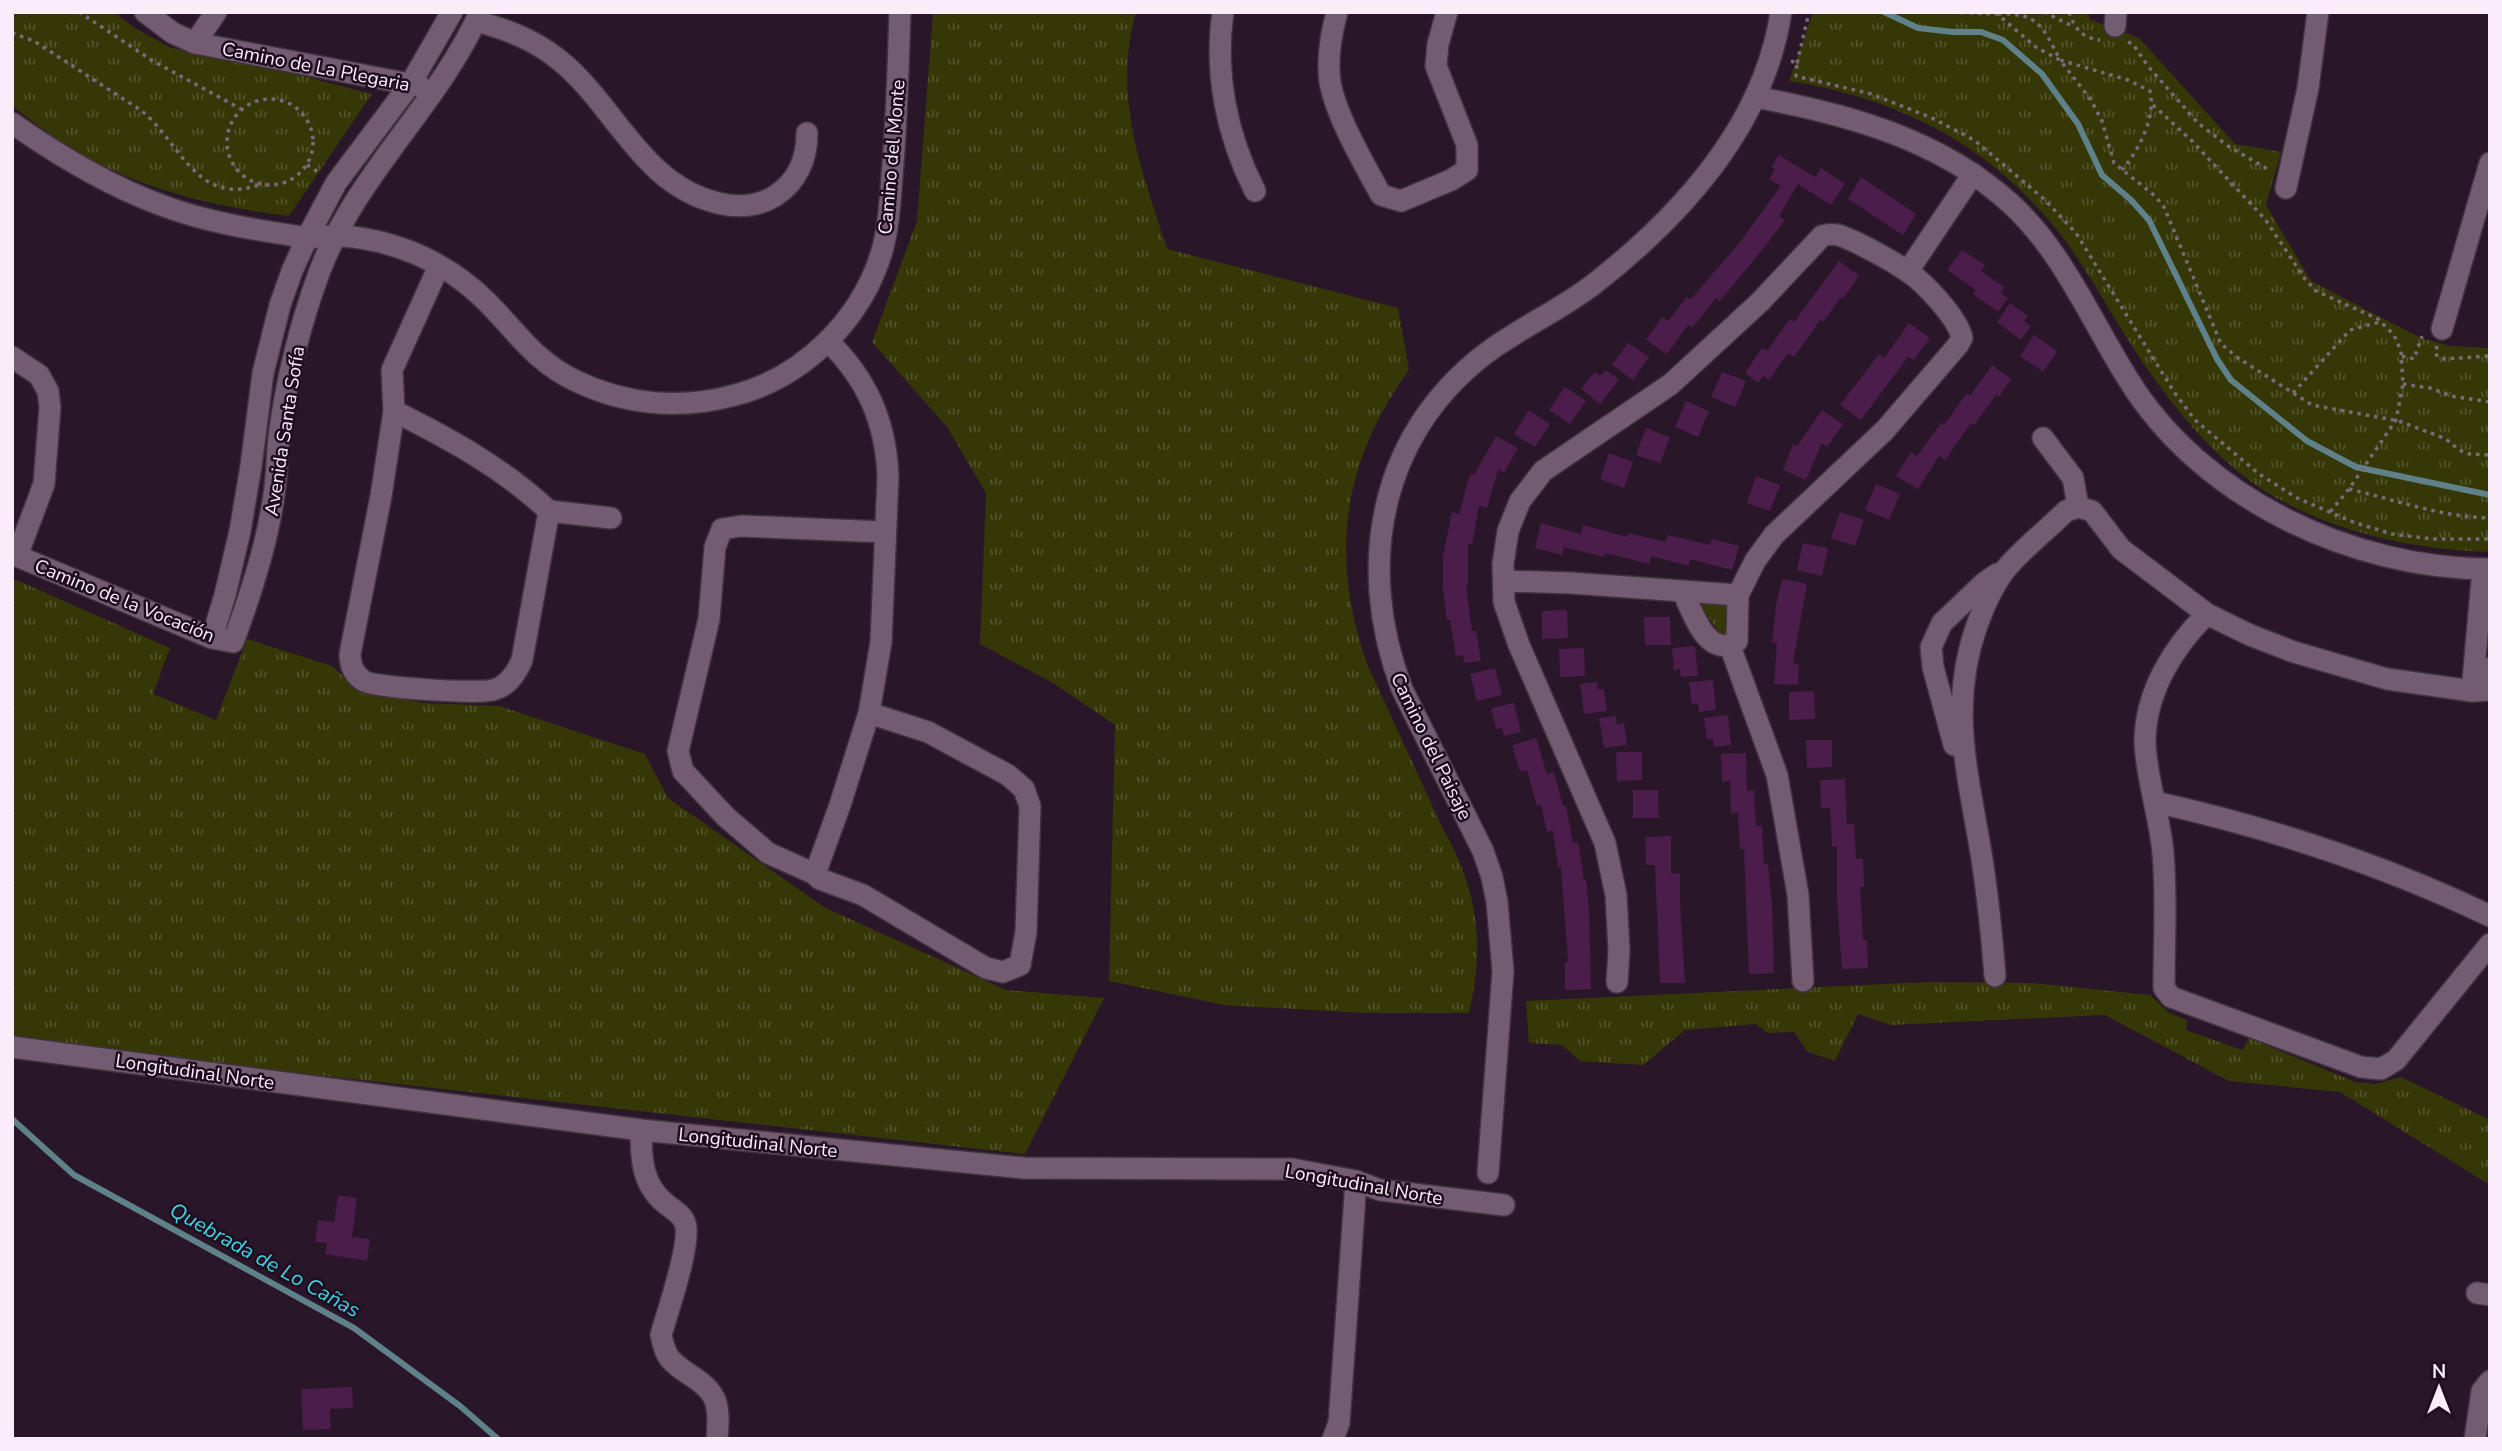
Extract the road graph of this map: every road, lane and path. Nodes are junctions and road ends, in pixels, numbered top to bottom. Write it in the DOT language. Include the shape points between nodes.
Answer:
graph roads {
  1 [pos="79,12"];
  2 [pos="145,12"];
  3 [pos="216,12"];
  4 [pos="452,12"];
  5 [pos="900,12"];
  6 [pos="1223,12"];
  7 [pos="1337,12"];
  8 [pos="1447,12"];
  9 [pos="1781,12"];
  10 [pos="1809,12"];
  11 [pos="1944,12"];
  12 [pos="2044,12"];
  13 [pos="2069,12"];
  14 [pos="2318,12"];
  15 [pos="1996,13"];
  16 [pos="477,17"];
  17 [pos="2074,27"];
  18 [pos="2116,29"];
  19 [pos="12,33"];
  20 [pos="195,43"];
  21 [pos="1771,55"];
  22 [pos="2060,60"];
  23 [pos="1797,63"];
  24 [pos="411,83"];
  25 [pos="435,91"];
  26 [pos="1755,97"];
  27 [pos="2153,105"];
  28 [pos="241,109"];
  29 [pos="12,123"];
  30 [pos="807,133"];
  31 [pos="2490,163"];
  32 [pos="2122,170"];
  33 [pos="1973,174"];
  34 [pos="2287,184"];
  35 [pos="259,185"];
  36 [pos="1255,191"];
  37 [pos="335,236"];
  38 [pos="307,238"];
  39 [pos="439,266"];
  40 [pos="1908,271"];
  41 [pos="2380,322"];
  42 [pos="2442,329"];
  43 [pos="828,341"];
  44 [pos="2490,355"];
  45 [pos="2401,356"];
  46 [pos="12,357"];
  47 [pos="2403,384"];
  48 [pos="2293,393"];
  49 [pos="2490,402"];
  50 [pos="394,411"];
  51 [pos="2396,420"];
  52 [pos="2043,438"];
  53 [pos="2490,455"];
  54 [pos="2349,489"];
  55 [pos="2078,507"];
  56 [pos="549,511"];
  57 [pos="2330,512"];
  58 [pos="611,518"];
  59 [pos="2490,518"];
  60 [pos="885,532"];
  61 [pos="2490,539"];
  62 [pos="15,555"];
  63 [pos="2005,569"];
  64 [pos="2486,569"];
  65 [pos="1504,581"];
  66 [pos="1683,592"];
  67 [pos="1738,595"];
  68 [pos="2207,614"];
  69 [pos="222,640"];
  70 [pos="1730,646"];
  71 [pos="2490,668"];
  72 [pos="2483,691"];
  73 [pos="869,713"];
  74 [pos="1965,767"];
  75 [pos="2155,802"];
  76 [pos="815,874"];
  77 [pos="2490,916"];
  78 [pos="2490,944"];
  79 [pos="1995,976"];
  80 [pos="1802,981"];
  81 [pos="1616,982"];
  82 [pos="12,1047"];
  83 [pos="641,1130"];
  84 [pos="1488,1173"];
  85 [pos="1356,1181"];
  86 [pos="1504,1205"];
  87 [pos="2490,1381"];
  88 [pos="717,1439"];
  89 [pos="1333,1439"];
  90 [pos="2475,1439"];
  1 -- 28 [label="path" via="153,61"];
  2 -- 20 [label="street, Camino de La Plegaria"];
  3 -- 20 [label="street, Camino de La Plegaria"];
  4 -- 24 [label="street, Avenida Santa Sofía"];
  5 -- 43 [label="street, Camino del Monte" via="887,229 860,301"];
  6 -- 36 [label="street" via="1220,51 1226,110 1242,166"];
  7 -- 8 [label="street" via="1329,65 1337,107 1381,195 1401,201 1467,170 1467,145 1436,66"];
  9 -- 21 [label="street, Camino del Paisaje"];
  10 -- 23 [label="path"];
  11 -- 15 [label="path"];
  12 -- 17 [label="path"];
  13 -- 17 [label="path"];
  14 -- 34 [label="street" via="2308,88"];
  15 -- 22 [label="path" via="2037,48"];
  15 -- 22 [label="path" via="2026,15 2040,26"];
  16 -- 25 [label="street, Avenida Santa Sofía"];
  16 -- 30 [label="street" via="556,57 588,87 658,172 705,200 743,206 778,194 802,164"];
  17 -- 18 [label="path" via="2097,40"];
  18 -- 34 [label="path" via="2198,124"];
  19 -- 35 [label="path" via="34,41 142,111 205,181 223,189"];
  20 -- 24 [label="street, Camino de La Plegaria"];
  21 -- 23 [label="path"];
  21 -- 26 [label="street, Camino del Paisaje"];
  22 -- 27 [label="path" via="2128,80 2150,91"];
  22 -- 32 [label="path" via="2091,100 2114,163"];
  23 -- 57 [label="path" via="1796,76 1871,94 1932,118 1974,140 2004,165 2076,233 2195,420 2259,474"];
  24 -- 25 [label="street, Camino de La Plegaria"];
  24 -- 38 [label="street, Avenida Santa Sofía" via="336,183"];
  25 -- 37 [label="street, Avenida Santa Sofía" via="362,187"];
  26 -- 33 [label="street" via="1841,115 1897,134"];
  26 -- 84 [label="street, Camino del Paisaje" via="1710,171 1654,234 1592,286 1495,347 1454,382 1414,434 1388,497 1378,577 1392,663 1483,851 1497,902 1503,971"];
  27 -- 32 [label="path" via="2134,155"];
  27 -- 41 [label="path" via="2264,219 2316,290"];
  28 -- 35 [label="path" via="228,128 226,146 231,163 243,177"];
  28 -- 35 [label="path" via="271,99 288,103 303,114 311,130 313,148 307,165 278,185"];
  29 -- 38 [label="street, Camino del Monte" via="59,156 163,206"];
  31 -- 42 [label="street"];
  32 -- 48 [label="path" via="2164,208 2221,344"];
  33 -- 40 [label="street"];
  33 -- 64 [label="street" via="2011,204 2044,239 2146,405 2187,451 2216,474 2277,514 2345,543 2416,562"];
  37 -- 38 [label="street, Camino del Monte"];
  37 -- 39 [label="street, Camino del Monte" via="389,244"];
  37 -- 69 [label="street, Avenida Santa Sofía" via="297,345 274,494 254,582"];
  38 -- 69 [label="street, Avenida Santa Sofía" via="292,271 263,373 240,531 225,595"];
  39 -- 43 [label="street, Camino del Monte" via="477,292 521,341 550,365 595,389 644,402 695,403 744,393 789,372"];
  39 -- 50 [label="street" via="392,369"];
  40 -- 65 [label="street" via="1841,236 1828,234 1816,240 1760,302 1671,384 1543,471 1513,515 1504,548"];
  40 -- 67 [label="street" via="1960,328 1962,338 1885,430 1774,534"];
  41 -- 45 [label="path" via="2394,335"];
  41 -- 48 [label="path" via="2350,330"];
  42 -- 44 [label="path" via="2435,354 2442,359"];
  42 -- 45 [label="path" via="2428,324 2414,359"];
  43 -- 60 [label="street" via="856,371 883,431 888,477"];
  45 -- 47 [label="path"];
  46 -- 62 [label="street, Camino de la Vocación" via="39,375 50,407 44,484"];
  47 -- 49 [label="path"];
  47 -- 51 [label="path"];
  48 -- 51 [label="path" via="2312,405"];
  50 -- 56 [label="street" via="458,443"];
  50 -- 56 [label="street" via="350,654 351,667 361,679 481,692 512,679 522,660"];
  51 -- 53 [label="path" via="2446,439 2469,454"];
  51 -- 54 [label="path"];
  52 -- 55 [label="street" via="2073,478"];
  54 -- 57 [label="path"];
  54 -- 59 [label="path" via="2427,510"];
  55 -- 63 [label="street" via="2066,511"];
  55 -- 68 [label="street" via="2092,511 2121,549"];
  56 -- 58 [label="street"];
  57 -- 61 [label="path" via="2392,534"];
  60 -- 73 [label="street" via="881,642"];
  60 -- 76 [label="street" via="741,526 722,529 715,547 709,619 678,751 683,771 768,853"];
  62 -- 69 [label="street, Camino de la Vocación"];
  63 -- 74 [label="street" via="1983,611 1968,656 1961,700"];
  63 -- 74 [label="street" via="1942,623 1931,647 1944,713"];
  64 -- 72 [label="street"];
  65 -- 66 [label="street"];
  65 -- 81 [label="street" via="1504,602 1519,645 1605,843 1616,895"];
  66 -- 67 [label="street"];
  66 -- 70 [label="street" via="1705,634 1717,646"];
  67 -- 70 [label="street" via="1738,636"];
  68 -- 72 [label="street" via="2294,653 2340,667 2429,687"];
  68 -- 75 [label="street" via="2176,649 2151,703 2145,742"];
  70 -- 80 [label="street" via="1777,775 1798,895"];
  71 -- 72 [label="street"];
  73 -- 76 [label="street"];
  73 -- 76 [label="street" via="928,732 1008,775 1024,789 1030,806 1023,959 1003,972 986,968 863,895"];
  74 -- 79 [label="street" via="1982,860"];
  75 -- 77 [label="street" via="2339,852"];
  75 -- 78 [label="street" via="2163,853 2164,988 2180,1002 2361,1067 2381,1069 2396,1059"];
  82 -- 83 [label="street, Longitudinal Norte"];
  83 -- 85 [label="street, Longitudinal Norte" via="1023,1168 1267,1168 1312,1171"];
  83 -- 88 [label="street" via="644,1173 651,1190 685,1223 685,1245 661,1335 671,1360 697,1377 714,1397"];
  85 -- 86 [label="street, Longitudinal Norte" via="1380,1190"];
  85 -- 89 [label="street" via="1339,1423"];
  87 -- 90 [label="street" via="2482,1391"];
}
